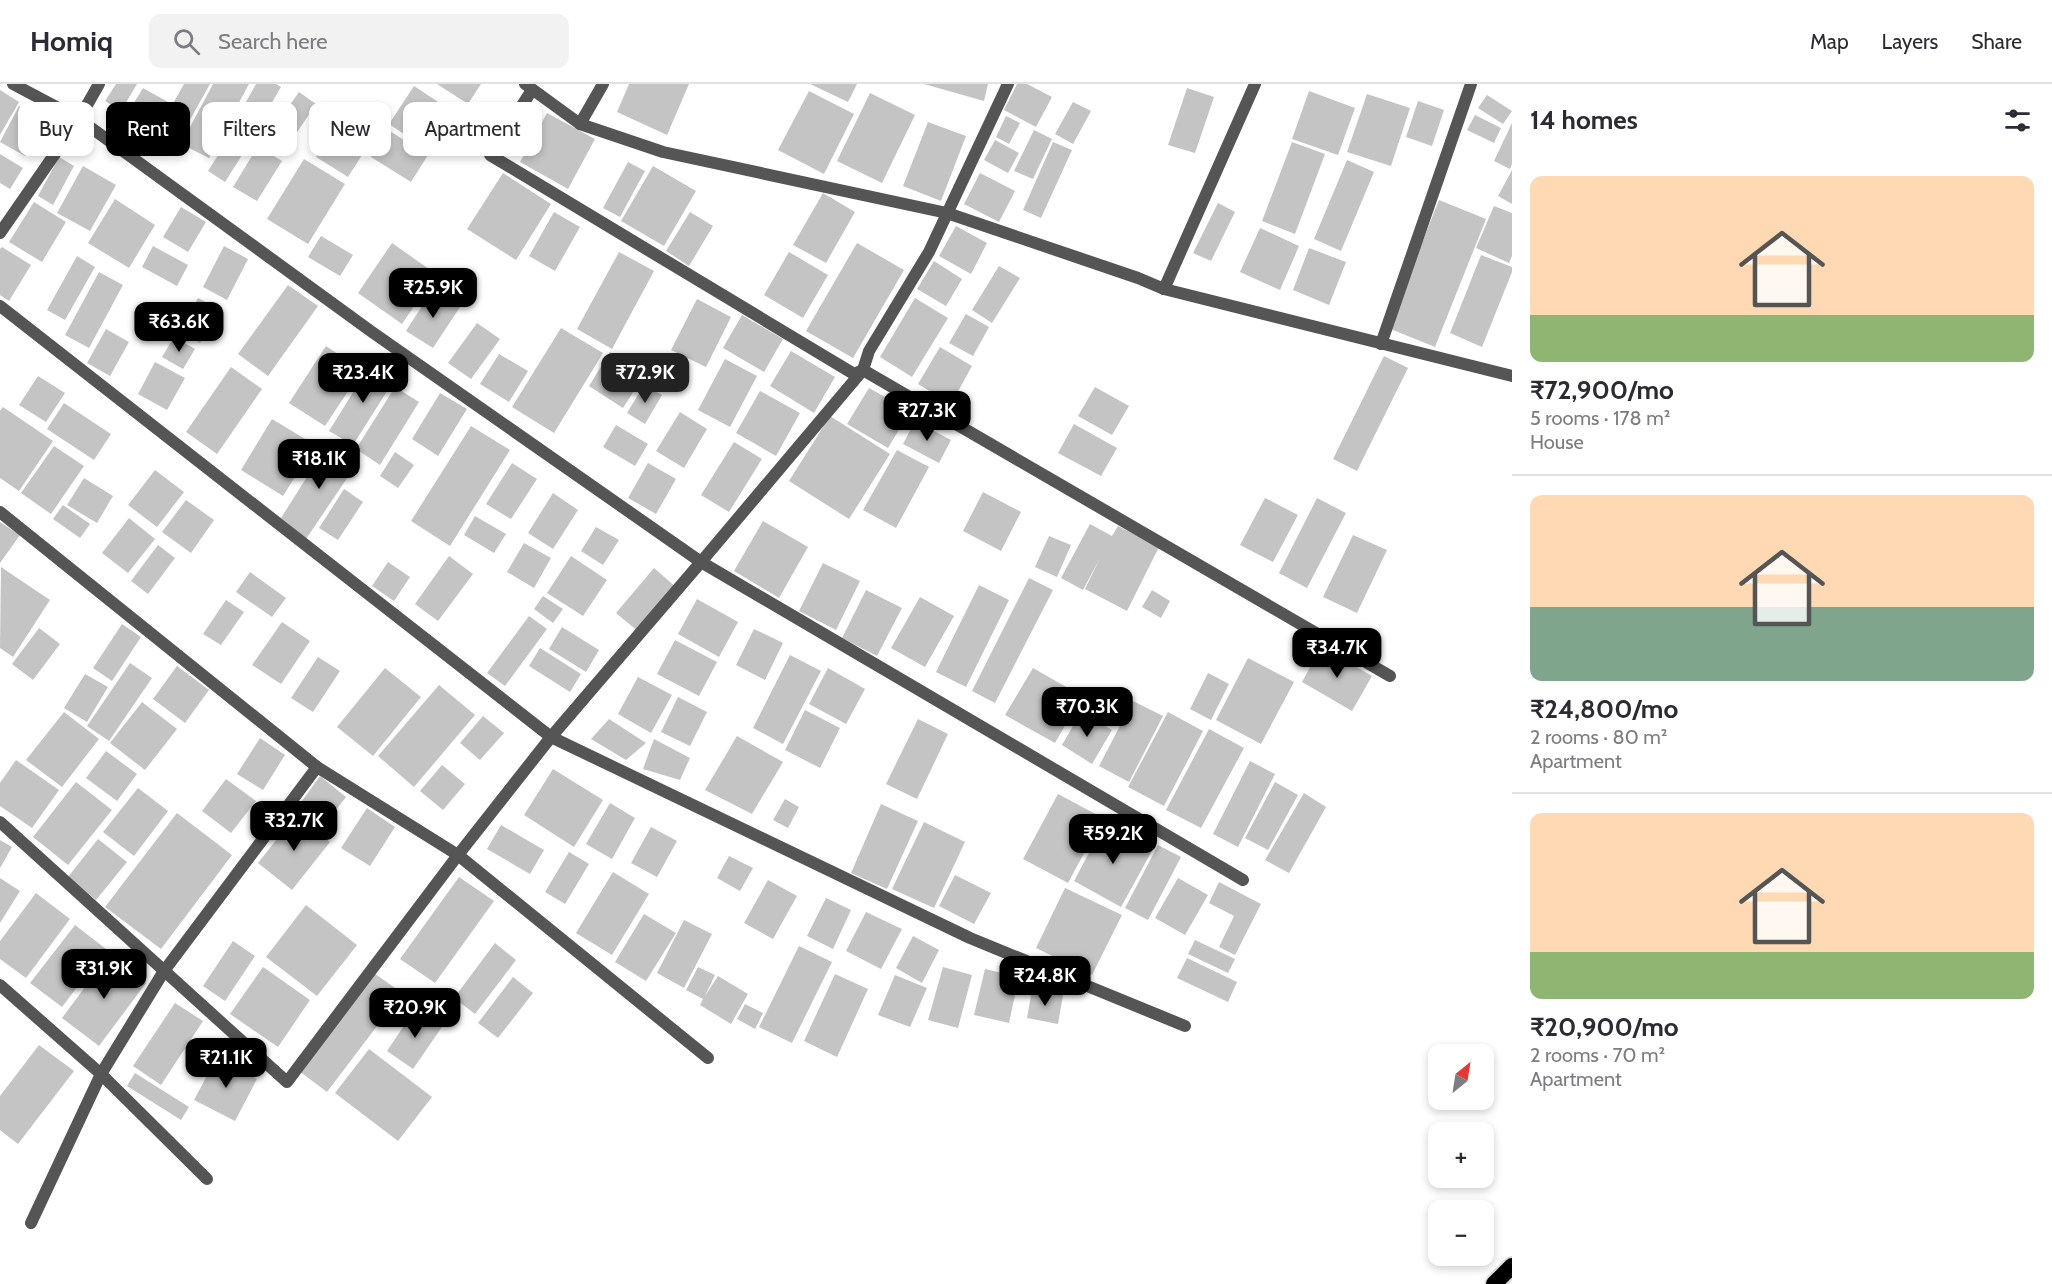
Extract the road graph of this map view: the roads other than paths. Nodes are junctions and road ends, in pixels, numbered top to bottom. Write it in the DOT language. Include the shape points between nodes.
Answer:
graph roads {
  1 [pos="13,84"];
  2 [pos="99,84"];
  3 [pos="603,84"];
  4 [pos="1008,84"];
  5 [pos="1255,84"];
  6 [pos="1472,84"];
  7 [pos="528,87"];
  8 [pos="47,102"];
  9 [pos="89,102"];
  10 [pos="580,124"];
  11 [pos="94,130"];
  12 [pos="53,156"];
  13 [pos="947,213"];
  14 [pos="0,233"];
  15 [pos="1164,289"];
  16 [pos="0,306"];
  17 [pos="1381,344"];
  18 [pos="862,370"];
  19 [pos="1512,376"];
  20 [pos="0,512"];
  21 [pos="701,562"];
  22 [pos="1390,676"];
  23 [pos="551,737"];
  24 [pos="317,767"];
  25 [pos="0,822"];
  26 [pos="458,855"];
  27 [pos="1243,880"];
  28 [pos="164,971"];
  29 [pos="0,985"];
  30 [pos="1185,1026"];
  31 [pos="708,1058"];
  32 [pos="100,1074"];
  33 [pos="207,1179"];
  34 [pos="31,1223"];
  35 [pos="1512,1266"];
  36 [pos="1494,1284"];
  1 -- 8 [label="street"];
  2 -- 9 [label="street"];
  3 -- 10 [label="street"];
  4 -- 13 [label="street"];
  5 -- 15 [label="street"];
  6 -- 17 [label="street"];
  7 -- 10 [label="street"];
  7 -- 18 [label="street" via="490,155 854,374"];
  10 -- 13 [label="street" via="663,152"];
  11 -- 21 [label="street" via="372,332"];
  12 -- 14 [label="street"];
  13 -- 15 [label="street"];
  13 -- 18 [label="street"];
  15 -- 17 [label="street"];
  16 -- 23 [label="street"];
  17 -- 19 [label="street"];
  18 -- 21 [label="street"];
  18 -- 22 [label="street"];
  20 -- 24 [label="street"];
  21 -- 23 [label="street"];
  21 -- 27 [label="street"];
  23 -- 26 [label="street"];
  23 -- 30 [label="street" via="970,938"];
  24 -- 26 [label="street"];
  24 -- 28 [label="street"];
  25 -- 28 [label="street"];
  26 -- 28 [label="street" via="287,1082"];
  26 -- 31 [label="street"];
  28 -- 32 [label="street"];
  29 -- 32 [label="street"];
  32 -- 33 [label="street"];
  32 -- 34 [label="street"];
  35 -- 36 [label="highway"];
}
